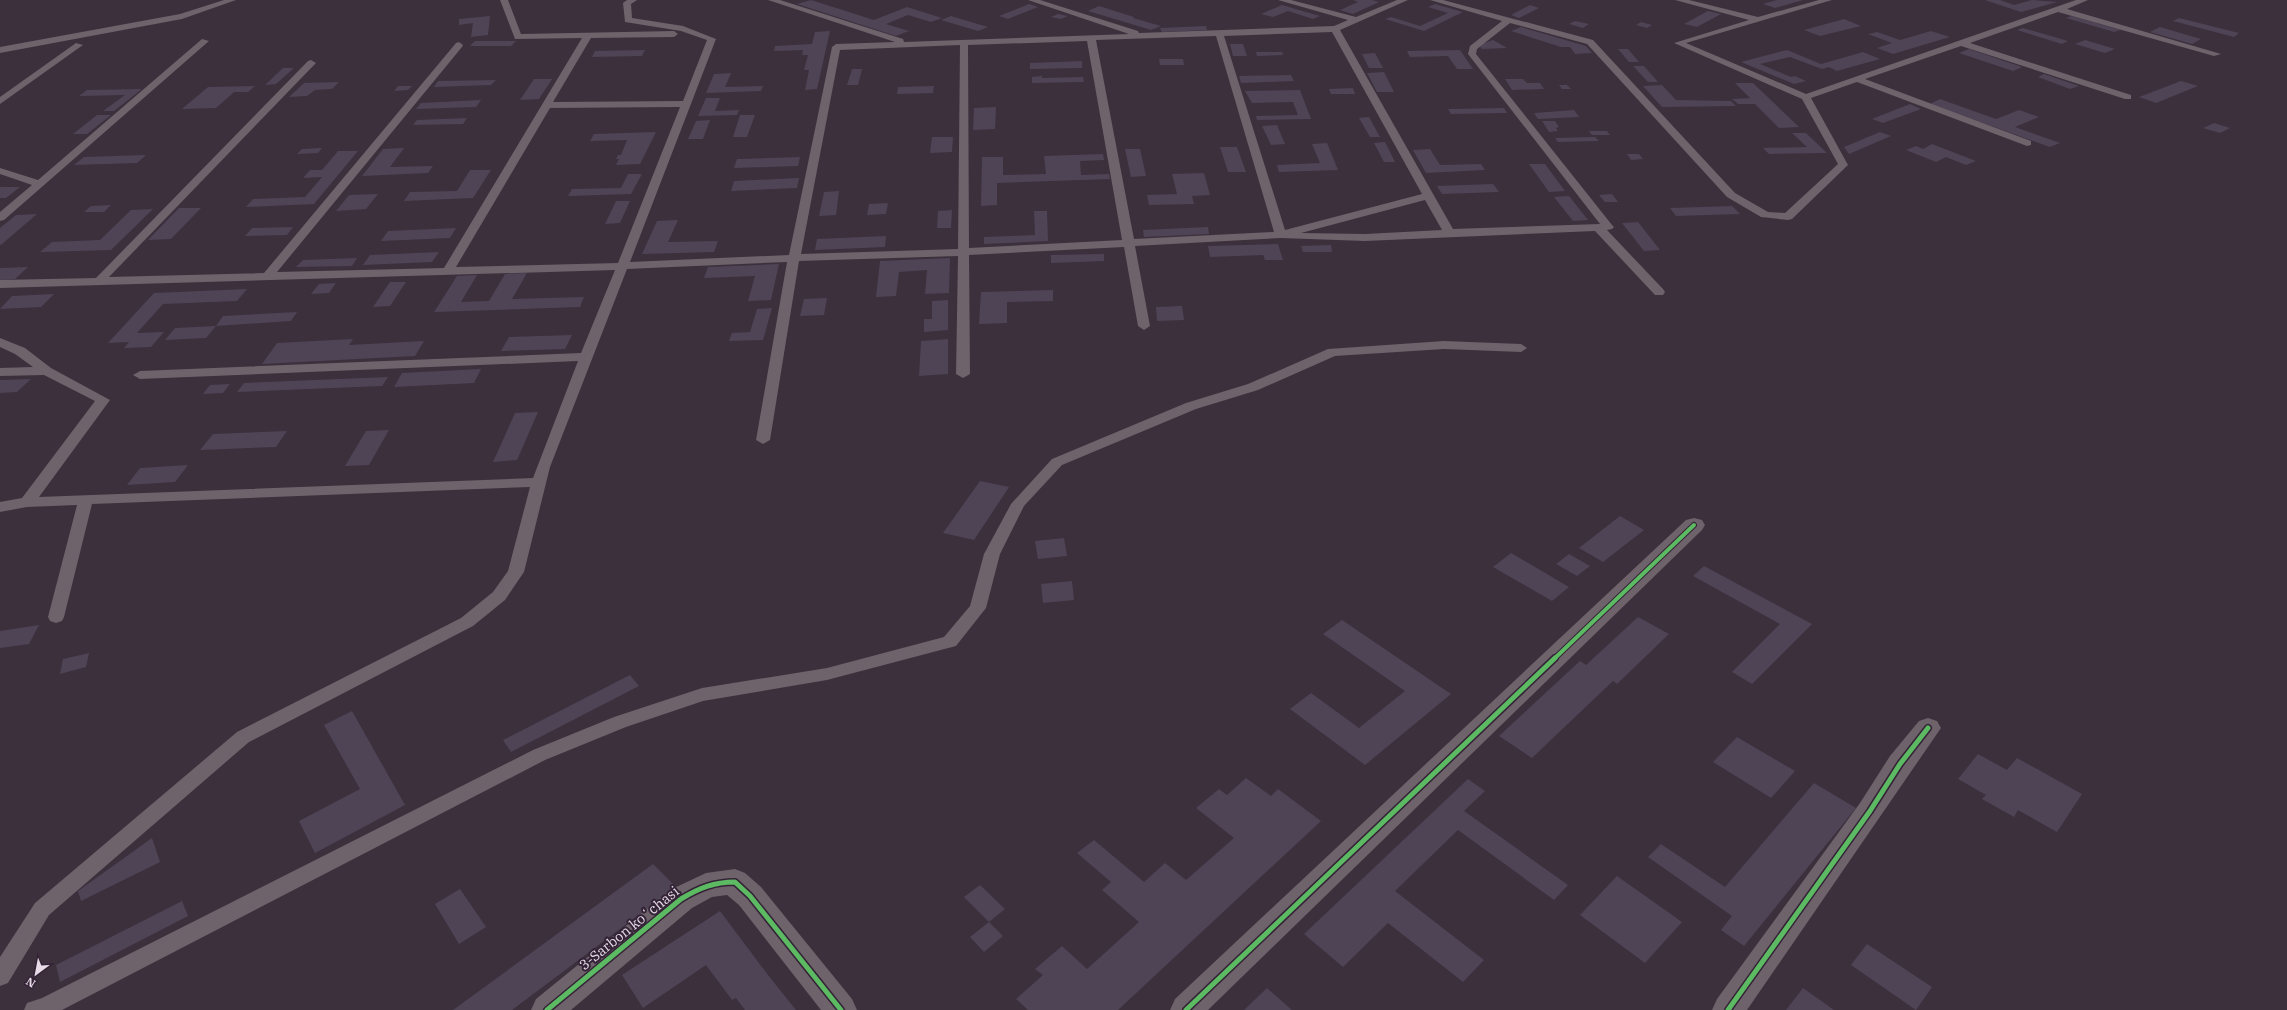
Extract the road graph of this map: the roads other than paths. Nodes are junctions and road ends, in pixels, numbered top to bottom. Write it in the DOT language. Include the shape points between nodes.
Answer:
graph roads {
  1 [pos="232,0"];
  2 [pos="504,0"];
  3 [pos="633,0"];
  4 [pos="772,0"];
  5 [pos="1032,0"];
  6 [pos="1282,0"];
  7 [pos="1404,0"];
  8 [pos="1434,0"];
  9 [pos="1679,0"];
  10 [pos="1828,0"];
  11 [pos="2084,0"];
  12 [pos="2058,9"];
  13 [pos="1356,20"];
  14 [pos="1508,20"];
  15 [pos="1760,20"];
  16 [pos="1335,29"];
  17 [pos="697,34"];
  18 [pos="1219,34"];
  19 [pos="588,36"];
  20 [pos="1145,36"];
  21 [pos="1090,38"];
  22 [pos="206,41"];
  23 [pos="964,42"];
  24 [pos="1962,42"];
  25 [pos="911,44"];
  26 [pos="79,45"];
  27 [pos="459,45"];
  28 [pos="0,50"];
  29 [pos="2218,54"];
  30 [pos="311,63"];
  31 [pos="1856,79"];
  32 [pos="1806,97"];
  33 [pos="2128,97"];
  34 [pos="0,101"];
  35 [pos="547,104"];
  36 [pos="686,104"];
  37 [pos="2027,143"];
  38 [pos="0,171"];
  39 [pos="40,184"];
  40 [pos="1428,196"];
  41 [pos="0,218"];
  42 [pos="1598,227"];
  43 [pos="1449,233"];
  44 [pos="1281,235"];
  45 [pos="1129,243"];
  46 [pos="964,252"];
  47 [pos="794,258"];
  48 [pos="622,266"];
  49 [pos="448,272"];
  50 [pos="267,277"];
  51 [pos="98,282"];
  52 [pos="0,284"];
  53 [pos="1659,292"];
  54 [pos="1144,326"];
  55 [pos="0,342"];
  56 [pos="1520,348"];
  57 [pos="586,357"];
  58 [pos="46,371"];
  59 [pos="0,372"];
  60 [pos="963,374"];
  61 [pos="140,375"];
  62 [pos="763,440"];
  63 [pos="539,482"];
  64 [pos="86,500"];
  65 [pos="27,502"];
  66 [pos="0,507"];
  67 [pos="1694,525"];
  68 [pos="56,617"];
  69 [pos="1928,728"];
  70 [pos="0,976"];
  71 [pos="35,1010"];
  72 [pos="547,1010"];
  73 [pos="841,1010"];
  74 [pos="1186,1010"];
  75 [pos="1728,1010"];
  1 -- 28 [label="lane" via="182,16"];
  2 -- 19 [label="lane" via="518,37"];
  3 -- 17 [label="lane" via="627,3 628,20 683,29"];
  4 -- 25 [label="lane"];
  5 -- 20 [label="lane"];
  6 -- 13 [label="lane"];
  7 -- 13 [label="lane"];
  8 -- 14 [label="lane"];
  9 -- 15 [label="lane"];
  10 -- 15 [label="lane"];
  11 -- 12 [label="lane"];
  12 -- 24 [label="lane"];
  12 -- 29 [label="lane"];
  13 -- 16 [label="lane"];
  14 -- 32 [label="lane" via="1590,42 1731,195 1765,214 1788,217 1843,165"];
  14 -- 42 [label="lane" via="1471,50 1472,54 1608,227"];
  15 -- 32 [label="lane" via="1678,43"];
  16 -- 18 [label="lane"];
  16 -- 40 [label="lane"];
  17 -- 19 [label="lane"];
  17 -- 36 [label="lane" via="712,39"];
  18 -- 20 [label="lane"];
  18 -- 44 [label="lane"];
  19 -- 35 [label="lane"];
  20 -- 21 [label="lane"];
  21 -- 23 [label="lane"];
  21 -- 45 [label="lane"];
  22 -- 39 [label="lane"];
  23 -- 25 [label="lane"];
  23 -- 46 [label="lane"];
  24 -- 31 [label="lane"];
  24 -- 33 [label="lane"];
  25 -- 47 [label="lane" via="836,47"];
  26 -- 34 [label="lane"];
  27 -- 50 [label="lane"];
  30 -- 51 [label="lane"];
  31 -- 32 [label="lane"];
  31 -- 37 [label="lane"];
  35 -- 36 [label="lane"];
  35 -- 49 [label="lane"];
  36 -- 48 [label="lane"];
  38 -- 39 [label="lane"];
  39 -- 41 [label="lane"];
  40 -- 43 [label="lane"];
  40 -- 44 [label="lane"];
  42 -- 43 [label="lane"];
  42 -- 53 [label="lane"];
  43 -- 44 [label="lane" via="1306,238"];
  44 -- 45 [label="lane"];
  45 -- 46 [label="lane"];
  45 -- 54 [label="lane"];
  46 -- 47 [label="lane"];
  46 -- 60 [label="lane"];
  47 -- 48 [label="lane"];
  47 -- 62 [label="lane"];
  48 -- 49 [label="lane"];
  48 -- 57 [label="lane"];
  49 -- 50 [label="lane"];
  50 -- 51 [label="lane"];
  51 -- 52 [label="lane"];
  55 -- 58 [label="lane" via="20,351"];
  56 -- 71 [label="lane" via="1444,345 1333,352 1254,387 1191,406 1057,462 1018,504 992,554 978,608 950,642 827,674 702,695 620,722 539,755 46,1008"];
  57 -- 61 [label="lane"];
  57 -- 63 [label="lane"];
  58 -- 59 [label="lane"];
  58 -- 65 [label="lane" via="103,400"];
  63 -- 64 [label="lane"];
  63 -- 70 [label="lane" via="516,572 499,596 467,622 243,737 42,909"];
  64 -- 65 [label="lane"];
  64 -- 68 [label="lane"];
  65 -- 66 [label="lane"];
  67 -- 74 [label="street"];
  69 -- 75 [label="street" via="1900,764 1870,811"];
  72 -- 73 [label="street, 3-Sarbon koʻchasi" via="681,899 717,881 735,882 750,896"];
}
